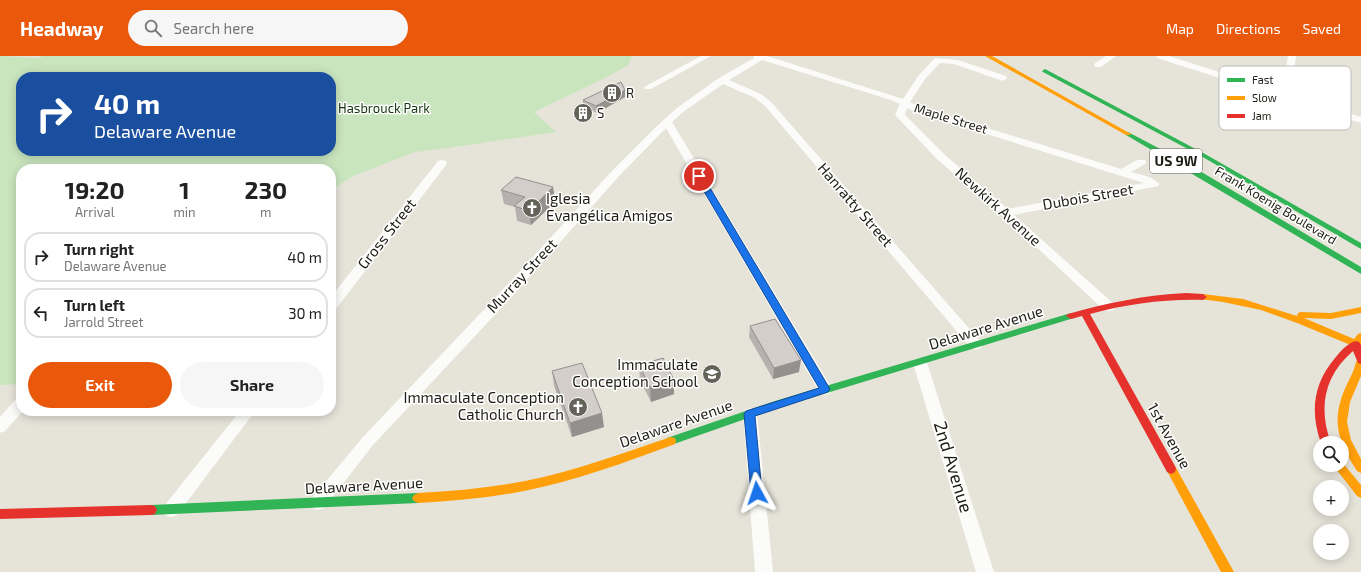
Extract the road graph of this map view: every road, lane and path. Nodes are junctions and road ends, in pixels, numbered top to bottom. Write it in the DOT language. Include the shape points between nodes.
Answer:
graph roads {
  1 [pos="707,56"];
  2 [pos="760,56"];
  3 [pos="988,56"];
  4 [pos="1112,56"];
  5 [pos="1160,56"];
  6 [pos="1292,56"];
  7 [pos="1098,65"];
  8 [pos="1036,66"];
  9 [pos="1291,66"];
  10 [pos="1219,75"];
  11 [pos="1004,78"];
  12 [pos="722,80"];
  13 [pos="648,87"];
  14 [pos="905,103"];
  15 [pos="1351,117"];
  16 [pos="1361,120"];
  17 [pos="667,122"];
  18 [pos="1203,155"];
  19 [pos="1141,162"];
  20 [pos="442,163"];
  21 [pos="1122,172"];
  22 [pos="1141,178"];
  23 [pos="1006,212"];
  24 [pos="1361,237"];
  25 [pos="1361,246"];
  26 [pos="1361,272"];
  27 [pos="336,300"];
  28 [pos="1109,306"];
  29 [pos="1271,310"];
  30 [pos="1361,310"];
  31 [pos="1085,313"];
  32 [pos="1359,340"];
  33 [pos="976,345"];
  34 [pos="1361,361"];
  35 [pos="920,363"];
  36 [pos="825,389"];
  37 [pos="16,409"];
  38 [pos="750,414"];
  39 [pos="244,416"];
  40 [pos="0,427"];
  41 [pos="1323,436"];
  42 [pos="1361,468"];
  43 [pos="1344,472"];
  44 [pos="1361,493"];
  45 [pos="318,503"];
  46 [pos="171,510"];
  47 [pos="0,514"];
  48 [pos="764,572"];
  49 [pos="985,572"];
  50 [pos="1228,572"];
  1 -- 13 [label="street"];
  2 -- 12 [label="street, Murray Street"];
  2 -- 14 [label="street, Maple Street"];
  3 -- 26 [label="main road, Frank Koenig Boulevard / US 9W" via="1193,170"];
  4 -- 7 [label="street"];
  5 -- 10 [label="street"];
  6 -- 9 [label="street"];
  8 -- 18 [label="main road, Frank Koenig Boulevard / US 9W"];
  11 -- 14 [label="street" via="941,60 931,65"];
  12 -- 17 [label="street, Murray Street"];
  12 -- 33 [label="street, Hanratty Street" via="758,96 768,104"];
  14 -- 21 [label="street, Maple Street" via="919,110"];
  14 -- 23 [label="street, Newkirk Avenue" via="900,112 901,118 942,158"];
  15 -- 16 [label="street"];
  17 -- 36 [label="street"];
  17 -- 45 [label="street, Murray Street" via="616,173 500,301 388,418"];
  18 -- 24 [label="main road"];
  18 -- 25 [label="main road, Frank Koenig Boulevard / US 9W"];
  19 -- 21 [label="street"];
  20 -- 27 [label="street, Gross Street"];
  21 -- 22 [label="street, Maple Street"];
  22 -- 23 [label="street, Dubois Street" via="1154,184"];
  23 -- 28 [label="street, Newkirk Avenue"];
  28 -- 29 [label="main road, Delaware Avenue" via="1150,298 1190,296 1241,302"];
  28 -- 31 [label="main road, Delaware Avenue"];
  29 -- 30 [label="main road" via="1316,317"];
  29 -- 32 [label="main road, Delaware Avenue"];
  31 -- 33 [label="main road, Delaware Avenue"];
  31 -- 50 [label="main road, 1st Avenue"];
  32 -- 34 [label="main road"];
  32 -- 41 [label="main road" via="1339,357 1322,388 1318,400 1318,414"];
  33 -- 35 [label="main road, Delaware Avenue"];
  34 -- 42 [label="main road" via="1345,398 1340,421 1349,450"];
  35 -- 36 [label="main road, Delaware Avenue"];
  35 -- 49 [label="street, 2nd Avenue"];
  36 -- 38 [label="main road, Delaware Avenue"];
  37 -- 40 [label="street"];
  38 -- 45 [label="main road, Delaware Avenue" via="619,459 523,486 468,494"];
  38 -- 48 [label="street"];
  39 -- 46 [label="street"];
  43 -- 44 [label="main road"];
  45 -- 46 [label="main road, Delaware Avenue"];
  46 -- 47 [label="main road, Delaware Avenue"];
}
